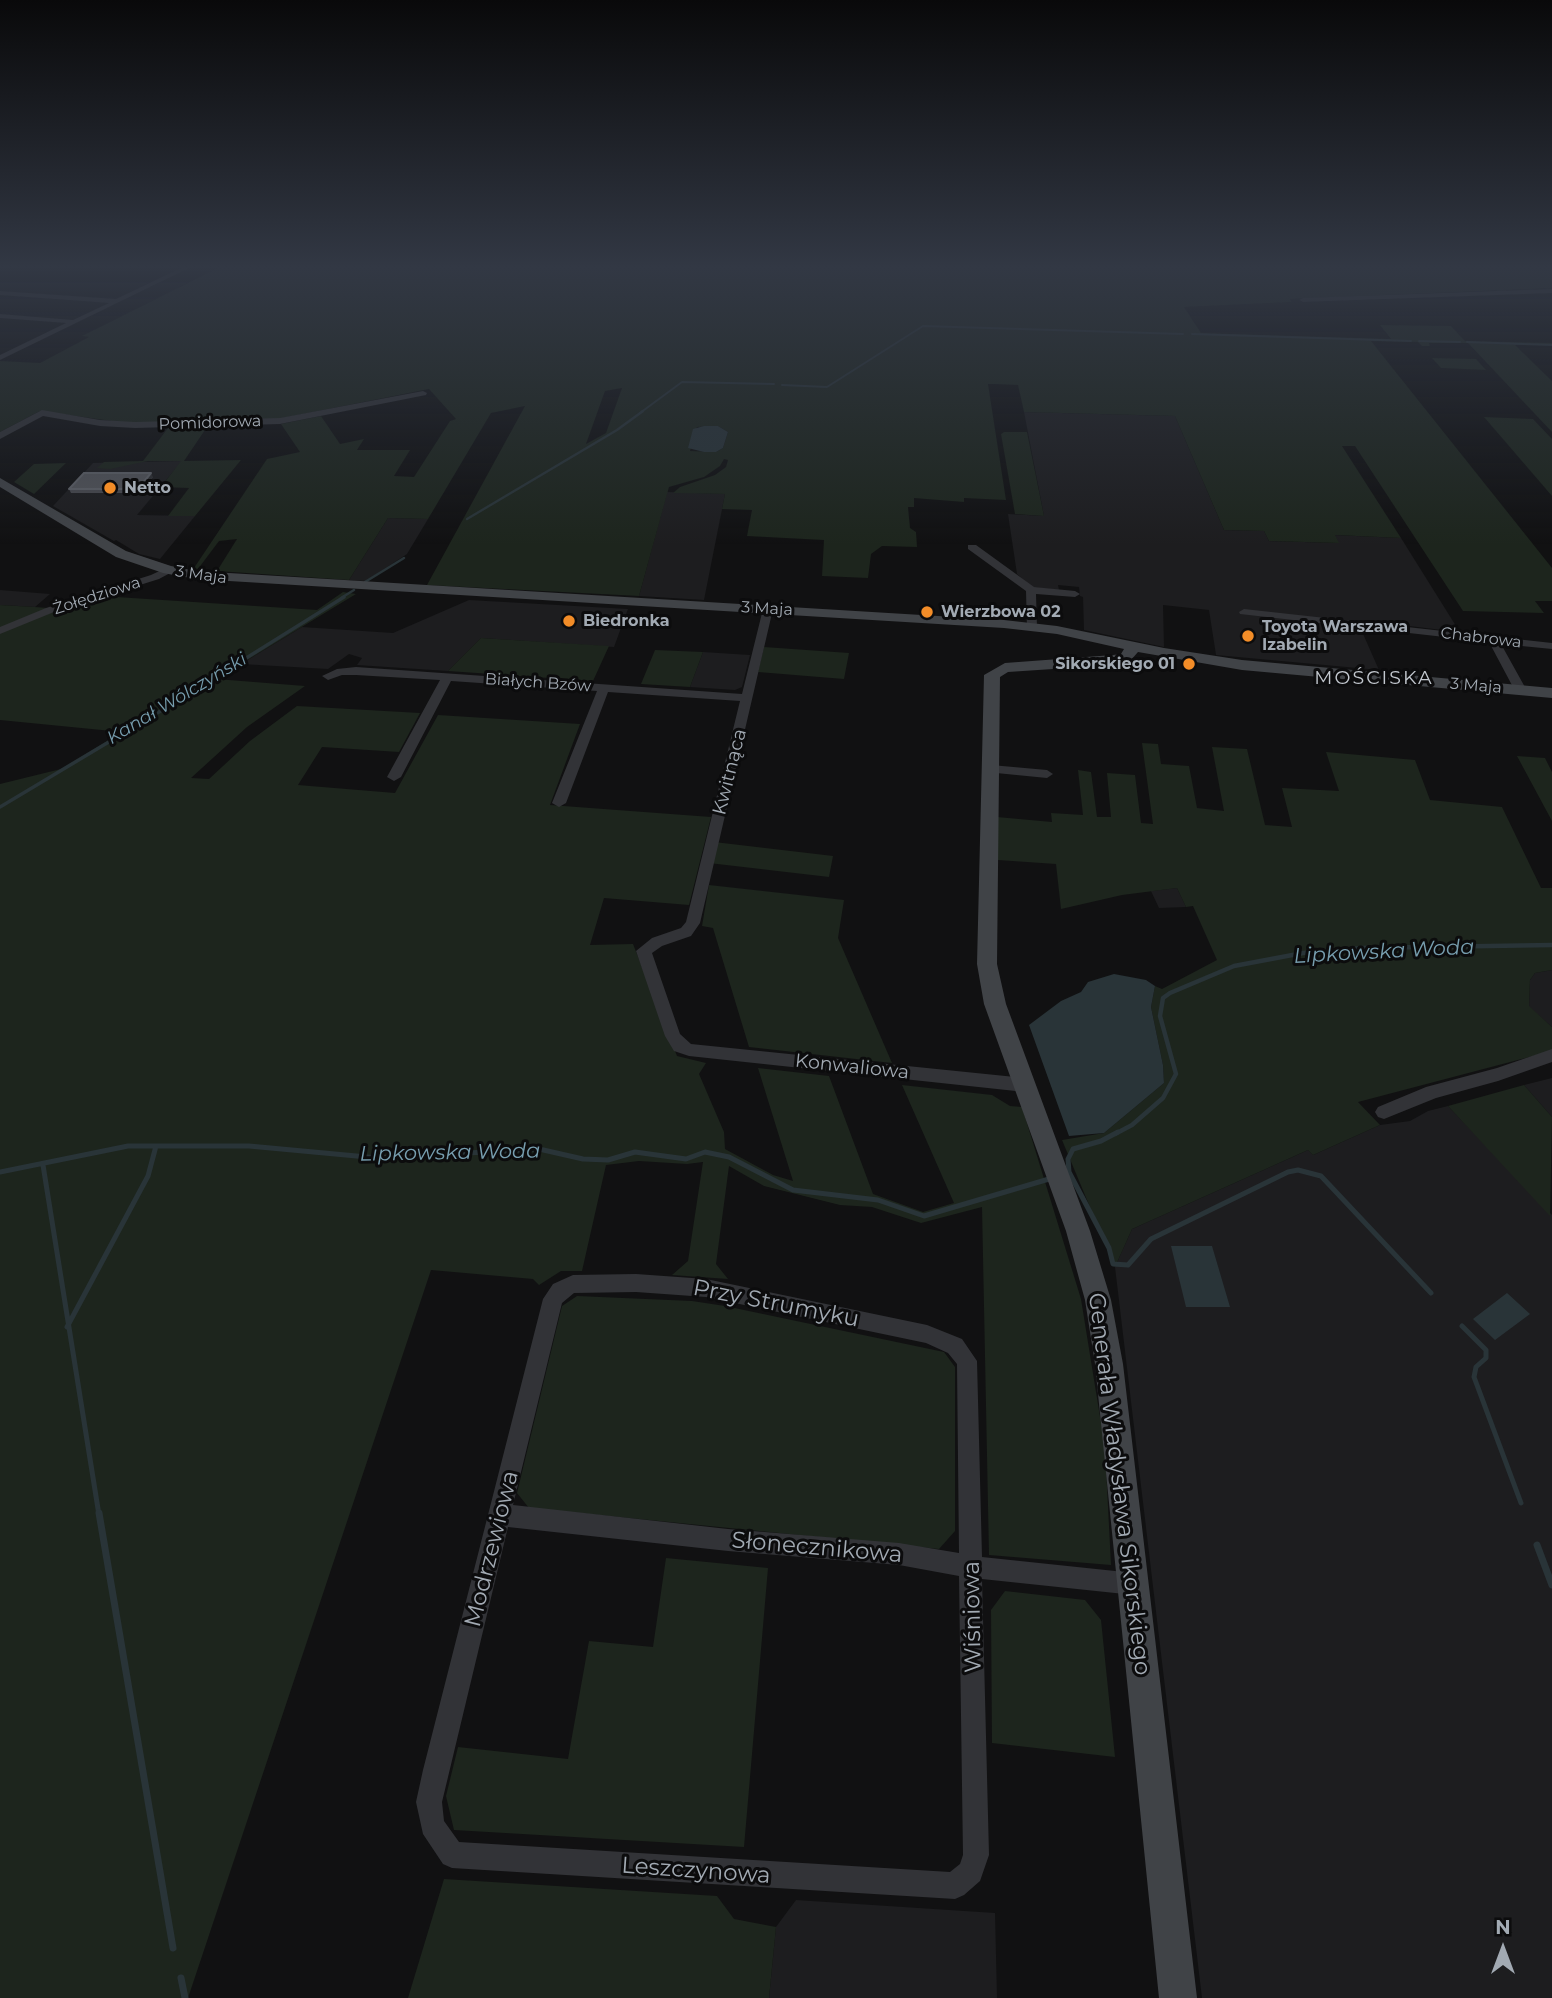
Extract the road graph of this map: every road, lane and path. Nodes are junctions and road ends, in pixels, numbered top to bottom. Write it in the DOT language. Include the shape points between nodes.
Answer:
graph roads {
  1 [pos="423,393"];
  2 [pos="0,436"];
  3 [pos="0,482"];
  4 [pos="972,547"];
  5 [pos="168,570"];
  6 [pos="1031,590"];
  7 [pos="1074,594"];
  8 [pos="768,609"];
  9 [pos="1244,612"];
  10 [pos="1031,626"];
  11 [pos="0,631"];
  12 [pos="1493,640"];
  13 [pos="1135,646"];
  14 [pos="1552,646"];
  15 [pos="328,676"];
  16 [pos="448,676"];
  17 [pos="604,688"];
  18 [pos="1520,689"];
  19 [pos="1552,692"];
  20 [pos="748,698"];
  21 [pos="991,769"];
  22 [pos="1047,774"];
  23 [pos="394,777"];
  24 [pos="559,803"];
  25 [pos="680,1046"];
  26 [pos="1552,1055"];
  27 [pos="1025,1085"];
  28 [pos="1384,1112"];
  29 [pos="573,1284"];
  30 [pos="967,1361"];
  31 [pos="501,1515"];
  32 [pos="972,1567"];
  33 [pos="1133,1584"];
  34 [pos="432,1825"];
  35 [pos="971,1872"];
  36 [pos="1178,1998"];
  1 -- 2 [label="street, Pomidorowa" via="280,421 135,425 43,414"];
  3 -- 5 [label="main road, 3 Maja" via="121,554"];
  4 -- 6 [label="street"];
  5 -- 8 [label="main road, 3 Maja" via="230,579"];
  5 -- 11 [label="street, Żołędziowa"];
  6 -- 7 [label="street"];
  6 -- 10 [label="street"];
  8 -- 10 [label="main road, 3 Maja"];
  8 -- 20 [label="street, Kwitnąca"];
  9 -- 12 [label="street, Chabrowa"];
  10 -- 13 [label="main road, 3 Maja"];
  12 -- 14 [label="street, Chabrowa"];
  12 -- 18 [label="street"];
  13 -- 18 [label="main road, 3 Maja" via="1242,665"];
  13 -- 21 [label="main road, Generała Władysława Sikorskiego" via="1126,657 1113,660 995,672 990,681"];
  15 -- 16 [label="street, Białych Bzów" via="356,671"];
  16 -- 17 [label="street, Białych Bzów"];
  16 -- 23 [label="street"];
  17 -- 20 [label="street, Białych Bzów"];
  17 -- 24 [label="street"];
  18 -- 19 [label="main road, 3 Maja"];
  20 -- 25 [label="street, Kwitnąca" via="693,923 686,932 647,947 643,954"];
  21 -- 22 [label="street"];
  21 -- 27 [label="main road, Generała Władysława Sikorskiego" via="987,964 992,996"];
  25 -- 27 [label="street, Konwaliowa"];
  26 -- 28 [label="street" via="1432,1092"];
  27 -- 33 [label="main road, Generała Władysława Sikorskiego" via="1098,1300"];
  29 -- 30 [label="street, Przy Strumyku" via="706,1288 927,1334 955,1346"];
  29 -- 31 [label="street, Modrzewiowa" via="560,1290 549,1309"];
  30 -- 32 [label="street, Wiśniowa"];
  31 -- 32 [label="street, Słonecznikowa" via="899,1554"];
  31 -- 34 [label="street, Modrzewiowa" via="436,1770 429,1802"];
  32 -- 33 [label="street, Słonecznikowa"];
  32 -- 35 [label="street, Wiśniowa" via="976,1855"];
  33 -- 36 [label="main road, Generała Władysława Sikorskiego"];
  34 -- 35 [label="street, Leszczynowa" via="452,1856 955,1886"];
}
